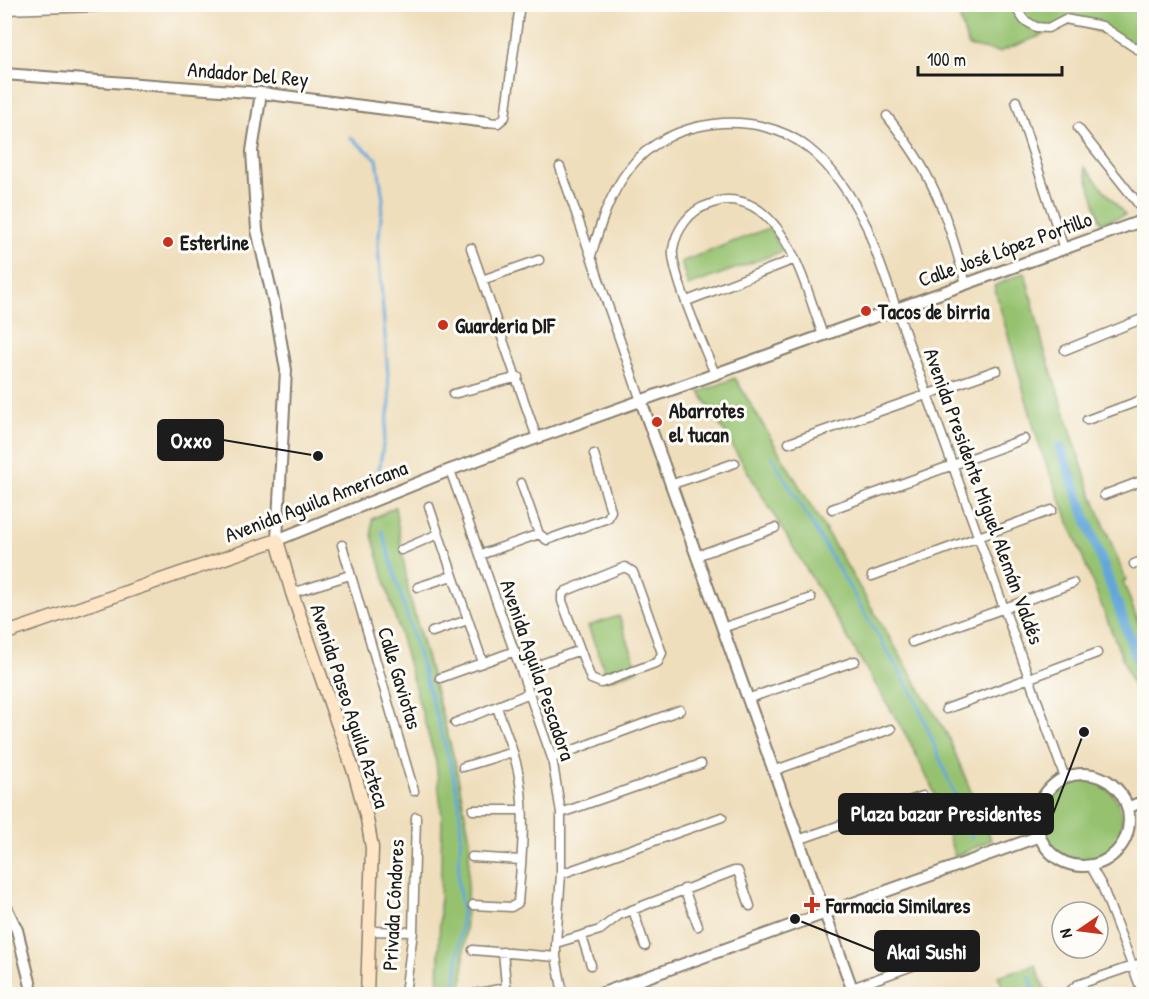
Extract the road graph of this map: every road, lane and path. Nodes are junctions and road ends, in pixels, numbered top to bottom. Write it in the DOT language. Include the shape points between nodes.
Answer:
graph roads {
  1 [pos="520,4"];
  2 [pos="1013,4"];
  3 [pos="97,7"];
  4 [pos="4,10"];
  5 [pos="1144,50"];
  6 [pos="4,74"];
  7 [pos="261,93"];
  8 [pos="1016,101"];
  9 [pos="887,116"];
  10 [pos="487,122"];
  11 [pos="1078,128"];
  12 [pos="560,167"];
  13 [pos="1144,211"];
  14 [pos="1144,220"];
  15 [pos="471,248"];
  16 [pos="1064,249"];
  17 [pos="591,256"];
  18 [pos="795,259"];
  19 [pos="539,260"];
  20 [pos="482,280"];
  21 [pos="966,284"];
  22 [pos="687,302"];
  23 [pos="896,309"];
  24 [pos="1144,318"];
  25 [pos="823,335"];
  26 [pos="1065,350"];
  27 [pos="997,370"];
  28 [pos="715,374"];
  29 [pos="518,377"];
  30 [pos="453,394"];
  31 [pos="927,394"];
  32 [pos="1144,399"];
  33 [pos="641,401"];
  34 [pos="1087,420"];
  35 [pos="537,438"];
  36 [pos="1024,439"];
  37 [pos="789,442"];
  38 [pos="594,454"];
  39 [pos="735,463"];
  40 [pos="952,465"];
  41 [pos="450,470"];
  42 [pos="1144,480"];
  43 [pos="521,483"];
  44 [pos="670,485"];
  45 [pos="1104,495"];
  46 [pos="429,506"];
  47 [pos="832,508"];
  48 [pos="1052,510"];
  49 [pos="775,528"];
  50 [pos="438,534"];
  51 [pos="538,534"];
  52 [pos="978,537"];
  53 [pos="277,540"];
  54 [pos="342,545"];
  55 [pos="401,550"];
  56 [pos="480,555"];
  57 [pos="696,556"];
  58 [pos="1144,560"];
  59 [pos="1134,564"];
  60 [pos="350,575"];
  61 [pos="452,576"];
  62 [pos="872,576"];
  63 [pos="1073,583"];
  64 [pos="418,587"];
  65 [pos="292,593"];
  66 [pos="812,598"];
  67 [pos="1004,608"];
  68 [pos="468,620"];
  69 [pos="722,627"];
  70 [pos="432,632"];
  71 [pos="4,634"];
  72 [pos="912,642"];
  73 [pos="580,650"];
  74 [pos="515,651"];
  75 [pos="1097,653"];
  76 [pos="855,661"];
  77 [pos="483,663"];
  78 [pos="522,671"];
  79 [pos="440,678"];
  80 [pos="1029,678"];
  81 [pos="530,693"];
  82 [pos="747,699"];
  83 [pos="497,707"];
  84 [pos="946,709"];
  85 [pos="680,710"];
  86 [pos="455,723"];
  87 [pos="891,729"];
  88 [pos="513,753"];
  89 [pos="552,758"];
  90 [pos="701,764"];
  91 [pos="463,767"];
  92 [pos="774,771"];
  93 [pos="1065,778"];
  94 [pos="414,791"];
  95 [pos="924,796"];
  96 [pos="1144,801"];
  97 [pos="1127,808"];
  98 [pos="473,810"];
  99 [pos="522,810"];
  100 [pos="561,813"];
  101 [pos="416,817"];
  102 [pos="722,817"];
  103 [pos="1040,836"];
  104 [pos="798,840"];
  105 [pos="472,857"];
  106 [pos="521,860"];
  107 [pos="1090,865"];
  108 [pos="561,874"];
  109 [pos="684,889"];
  110 [pos="4,903"];
  111 [pos="473,905"];
  112 [pos="750,906"];
  113 [pos="633,910"];
  114 [pos="825,915"];
  115 [pos="698,926"];
  116 [pos="369,931"];
  117 [pos="413,932"];
  118 [pos="582,937"];
  119 [pos="556,943"];
  120 [pos="975,943"];
  121 [pos="645,946"];
  122 [pos="473,950"];
  123 [pos="503,952"];
  124 [pos="556,957"];
  125 [pos="1144,962"];
  126 [pos="591,965"];
  127 [pos="1131,966"];
  128 [pos="853,991"];
  129 [pos="33,994"];
  130 [pos="367,994"];
  131 [pos="405,994"];
  132 [pos="474,994"];
  133 [pos="562,994"];
  134 [pos="600,994"];
  135 [pos="1067,994"];
  136 [pos="1143,994"];
  1 -- 10 [label="street" via="505,117 498,123"];
  2 -- 5 [label="street" via="1024,20 1036,27 1048,28 1065,19 1102,26"];
  3 -- 4 [label="street"];
  6 -- 7 [label="street, Andador Del Rey"];
  7 -- 10 [label="street, Andador Del Rey"];
  7 -- 53 [label="street" via="252,151 257,230 286,370"];
  8 -- 16 [label="street"];
  9 -- 21 [label="street" via="913,150 935,191"];
  11 -- 13 [label="street"];
  12 -- 17 [label="street"];
  14 -- 16 [label="street, Calle José López Portillo"];
  15 -- 20 [label="street"];
  16 -- 21 [label="street, Calle José López Portillo"];
  17 -- 23 [label="street, Avenida Presidente Miguel Alemán Valdés" via="610,200 629,168 644,153 670,136 702,125 768,127 806,146 836,174 867,227"];
  17 -- 33 [label="street"];
  18 -- 22 [label="street"];
  18 -- 22 [label="street" via="770,217 750,204 725,200 700,207 682,225 673,250 676,274"];
  18 -- 25 [label="street"];
  19 -- 20 [label="street"];
  20 -- 29 [label="street"];
  21 -- 23 [label="street, Calle José López Portillo"];
  22 -- 28 [label="street"];
  23 -- 25 [label="street, Calle José López Portillo"];
  23 -- 31 [label="street, Avenida Presidente Miguel Alemán Valdés"];
  24 -- 26 [label="street"];
  25 -- 28 [label="street, Calle José López Portillo"];
  27 -- 31 [label="street"];
  28 -- 33 [label="street, Calle José López Portillo"];
  29 -- 30 [label="street"];
  29 -- 35 [label="street"];
  31 -- 37 [label="street"];
  31 -- 40 [label="street, Avenida Presidente Miguel Alemán Valdés"];
  32 -- 34 [label="street"];
  33 -- 35 [label="street, Avenida Aguila Americana"];
  33 -- 44 [label="street"];
  35 -- 41 [label="street, Avenida Aguila Americana"];
  36 -- 40 [label="street"];
  38 -- 51 [label="street" via="611,511 608,518 551,539"];
  39 -- 44 [label="street"];
  40 -- 47 [label="street"];
  40 -- 52 [label="street, Avenida Presidente Miguel Alemán Valdés"];
  41 -- 53 [label="street, Avenida Aguila Americana"];
  41 -- 56 [label="street, Avenida Aguila Pescadora"];
  42 -- 45 [label="street"];
  43 -- 51 [label="street"];
  44 -- 57 [label="street"];
  46 -- 50 [label="street"];
  48 -- 52 [label="street"];
  49 -- 57 [label="street"];
  50 -- 55 [label="street"];
  50 -- 61 [label="street"];
  51 -- 56 [label="street"];
  52 -- 62 [label="street"];
  52 -- 67 [label="street, Avenida Presidente Miguel Alemán Valdés"];
  53 -- 65 [label="main road, Avenida Paseo Aguila Azteca"];
  53 -- 71 [label="main road, Avenida Aguila Americana"];
  54 -- 60 [label="street, Calle Gaviotas"];
  56 -- 74 [label="street, Avenida Aguila Pescadora"];
  57 -- 69 [label="street"];
  58 -- 59 [label="street"];
  60 -- 65 [label="street"];
  60 -- 94 [label="street, Calle Gaviotas"];
  61 -- 64 [label="street"];
  61 -- 68 [label="street"];
  63 -- 67 [label="street"];
  65 -- 116 [label="main road, Avenida Paseo Aguila Azteca" via="367,819 372,848"];
  66 -- 69 [label="street"];
  67 -- 72 [label="street"];
  67 -- 80 [label="street, Avenida Presidente Miguel Alemán Valdés"];
  68 -- 70 [label="street"];
  68 -- 77 [label="street"];
  69 -- 82 [label="street"];
  73 -- 73 [label="street" via="591,679 601,683 661,659 630,568 562,595"];
  73 -- 78 [label="street"];
  74 -- 77 [label="street"];
  74 -- 78 [label="street, Avenida Aguila Pescadora"];
  75 -- 80 [label="street"];
  76 -- 82 [label="street"];
  77 -- 79 [label="street"];
  78 -- 81 [label="street, Avenida Aguila Pescadora"];
  80 -- 84 [label="street"];
  80 -- 93 [label="street, Avenida Presidente Miguel Alemán Valdés"];
  81 -- 83 [label="street"];
  81 -- 89 [label="street, Avenida Aguila Pescadora"];
  82 -- 92 [label="street"];
  83 -- 86 [label="street"];
  83 -- 88 [label="street"];
  85 -- 89 [label="street"];
  87 -- 92 [label="street"];
  88 -- 91 [label="street"];
  88 -- 99 [label="street"];
  89 -- 100 [label="street, Avenida Aguila Pescadora"];
  90 -- 100 [label="street"];
  92 -- 104 [label="street"];
  93 -- 97 [label="street" via="1084,774 1103,779 1114,786"];
  93 -- 103 [label="street" via="1055,783 1041,802 1037,825"];
  95 -- 104 [label="street"];
  96 -- 97 [label="street"];
  97 -- 107 [label="street" via="1127,834 1121,845 1108,858"];
  98 -- 99 [label="street"];
  99 -- 106 [label="street"];
  100 -- 108 [label="street, Avenida Aguila Pescadora"];
  101 -- 117 [label="street, Privada Cóndores"];
  102 -- 108 [label="street"];
  103 -- 107 [label="street" via="1054,856 1071,864"];
  103 -- 114 [label="street"];
  104 -- 114 [label="street"];
  105 -- 106 [label="street"];
  106 -- 111 [label="street" via="518,903 512,907"];
  107 -- 127 [label="street" via="1102,886"];
  108 -- 119 [label="street, Avenida Aguila Pescadora"];
  109 -- 112 [label="street" via="736,871"];
  109 -- 113 [label="street"];
  109 -- 115 [label="street"];
  110 -- 129 [label="street" via="17,930"];
  113 -- 118 [label="street"];
  113 -- 121 [label="street"];
  114 -- 128 [label="street"];
  114 -- 134 [label="street"];
  116 -- 117 [label="street"];
  116 -- 130 [label="main road, Avenida Paseo Aguila Azteca"];
  117 -- 131 [label="street, Privada Cóndores"];
  118 -- 119 [label="street"];
  118 -- 126 [label="street"];
  119 -- 124 [label="street, Avenida Aguila Pescadora"];
  120 -- 128 [label="street"];
  122 -- 123 [label="street"];
  123 -- 124 [label="street"];
  123 -- 132 [label="street" via="505,988"];
  124 -- 133 [label="street, Avenida Aguila Pescadora"];
  125 -- 127 [label="street"];
  127 -- 135 [label="street" via="1077,985"];
  127 -- 136 [label="street"];
}
